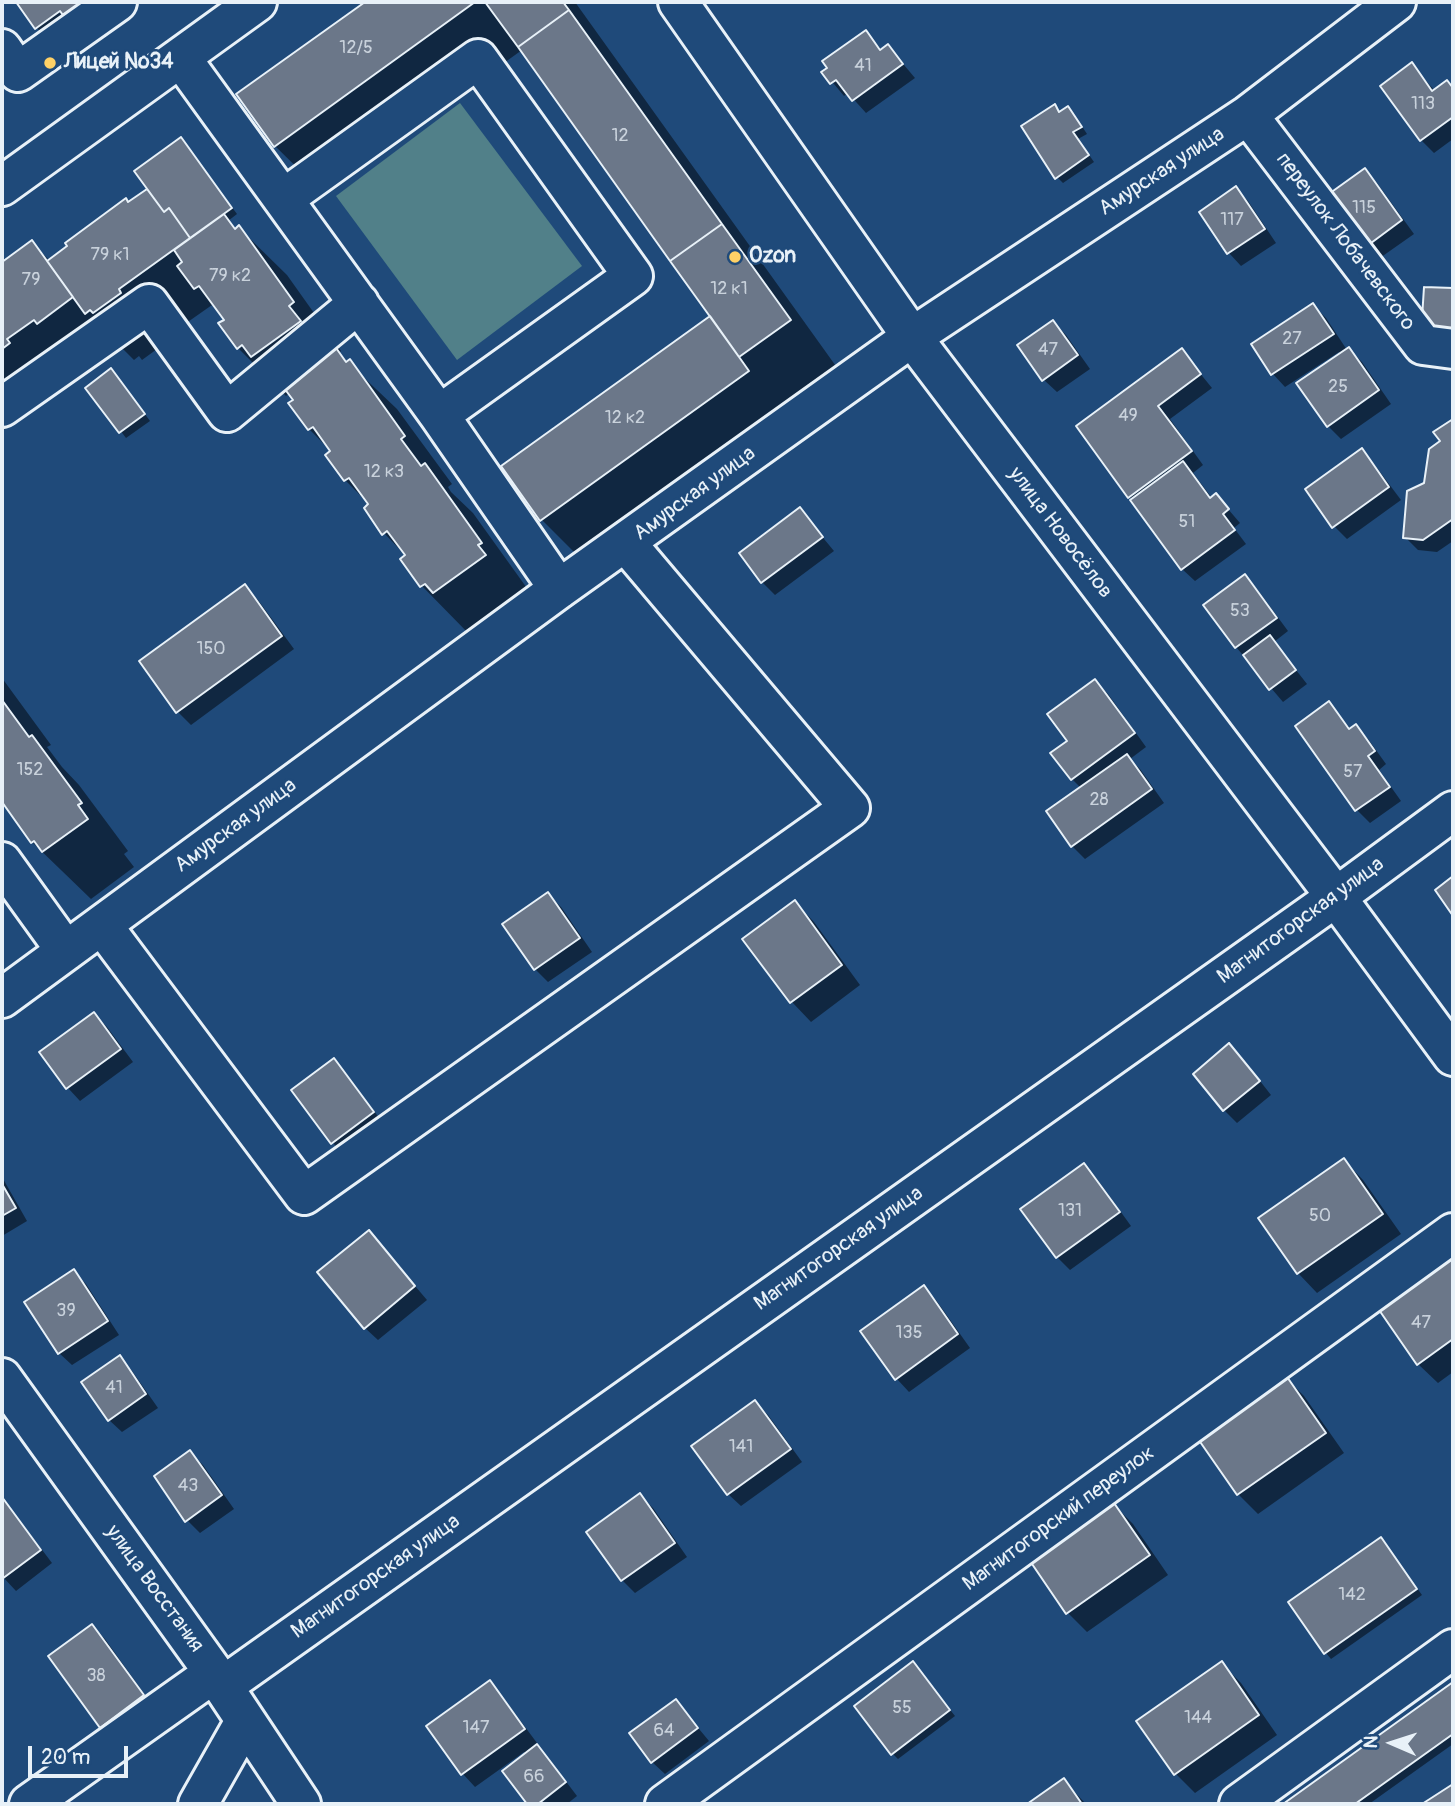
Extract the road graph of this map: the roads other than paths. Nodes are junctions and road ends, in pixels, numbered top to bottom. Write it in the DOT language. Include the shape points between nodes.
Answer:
graph roads {
  1 [pos="117,2"];
  2 [pos="257,2"];
  3 [pos="678,2"];
  4 [pos="1396,2"];
  5 [pos="2,49"];
  6 [pos="181,58"];
  7 [pos="1248,115"];
  8 [pos="2,187"];
  9 [pos="283,199"];
  10 [pos="359,303"];
  11 [pos="912,337"];
  12 [pos="1453,349"];
  13 [pos="2,407"];
  14 [pos="439,415"];
  15 [pos="626,543"];
  16 [pos="559,589"];
  17 [pos="1453,811"];
  18 [pos="2,863"];
  19 [pos="1336,897"];
  20 [pos="102,925"];
  21 [pos="66,951"];
  22 [pos="2,998"];
  23 [pos="1453,1056"];
  24 [pos="1453,1233"];
  25 [pos="2,1378"];
  26 [pos="1453,1649"];
  27 [pos="218,1679"];
  28 [pos="245,1721"];
  29 [pos="29,1804"];
  30 [pos="198,1804"];
  31 [pos="301,1804"];
  32 [pos="666,1804"];
  33 [pos="1239,1804"];
  1 -- 5 [label="street" via="18,72"];
  2 -- 6 [label="street"];
  3 -- 11 [label="street, улица Новосёлов"];
  4 -- 7 [label="street, Амурская улица"];
  6 -- 8 [label="street"];
  6 -- 9 [label="street"];
  7 -- 11 [label="street, Амурская улица"];
  7 -- 12 [label="street, переулок Лобачевского" via="1423,345"];
  9 -- 10 [label="street"];
  9 -- 14 [label="street" via="478,59 633,276"];
  10 -- 13 [label="street" via="227,412 149,304"];
  10 -- 14 [label="street"];
  11 -- 15 [label="street, Амурская улица"];
  11 -- 19 [label="street, улица Новосёлов"];
  14 -- 16 [label="street"];
  15 -- 16 [label="street, Амурская улица"];
  15 -- 20 [label="street" via="850,808 304,1195"];
  16 -- 20 [label="street, Амурская улица"];
  17 -- 19 [label="street, Магнитогорская улица"];
  18 -- 21 [label="street"];
  19 -- 23 [label="street, улица Новосёлов"];
  19 -- 27 [label="street, Магнитогорская улица"];
  20 -- 21 [label="street, Амурская улица"];
  21 -- 22 [label="street, Амурская улица"];
  24 -- 32 [label="street, Магнитогорский переулок"];
  25 -- 27 [label="street, улица Восстания"];
  26 -- 33 [label="street"];
  27 -- 28 [label="street, улица Восстания"];
  27 -- 29 [label="street, Магнитогорская улица"];
  28 -- 30 [label="street"];
  28 -- 31 [label="street, улица Восстания"];
}
